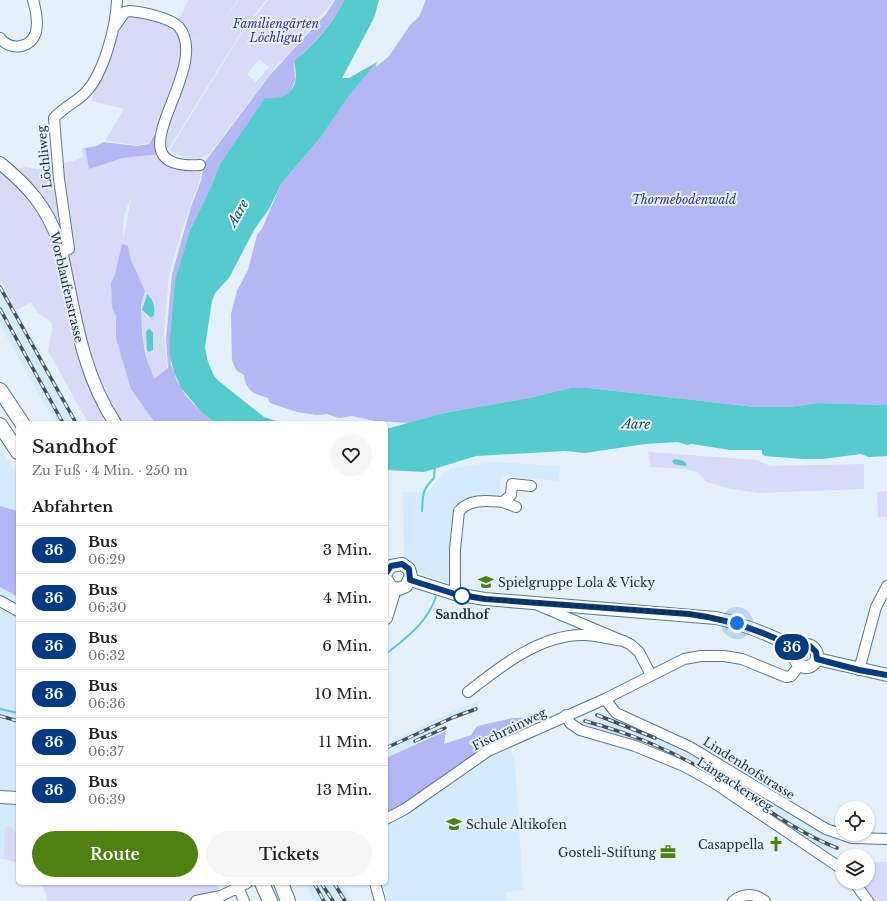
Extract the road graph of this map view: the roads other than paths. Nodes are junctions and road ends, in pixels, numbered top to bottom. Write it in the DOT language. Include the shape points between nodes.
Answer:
graph roads {
  1 [pos="33,0"];
  2 [pos="117,0"];
  3 [pos="114,28"];
  4 [pos="0,38"];
  5 [pos="0,163"];
  6 [pos="200,165"];
  7 [pos="62,252"];
  8 [pos="0,390"];
  9 [pos="21,421"];
  10 [pos="114,421"];
  11 [pos="0,425"];
  12 [pos="16,449"];
  13 [pos="531,486"];
  14 [pos="503,502"];
  15 [pos="516,507"];
  16 [pos="388,570"];
  17 [pos="410,580"];
  18 [pos="388,584"];
  19 [pos="887,586"];
  20 [pos="395,589"];
  21 [pos="455,594"];
  22 [pos="0,601"];
  23 [pos="532,603"];
  24 [pos="16,610"];
  25 [pos="388,612"];
  26 [pos="624,641"];
  27 [pos="798,649"];
  28 [pos="817,659"];
  29 [pos="800,665"];
  30 [pos="859,670"];
  31 [pos="651,675"];
  32 [pos="887,675"];
  33 [pos="468,692"];
  34 [pos="605,698"];
  35 [pos="566,715"];
  36 [pos="0,797"];
  37 [pos="16,798"];
  38 [pos="388,818"];
  39 [pos="887,839"];
  40 [pos="835,864"];
  41 [pos="243,885"];
  42 [pos="263,885"];
  43 [pos="282,885"];
  44 [pos="376,885"];
  45 [pos="859,889"];
  46 [pos="196,901"];
  47 [pos="244,901"];
  48 [pos="270,901"];
  49 [pos="288,901"];
  50 [pos="380,901"];
  51 [pos="733,901"];
  52 [pos="764,901"];
  53 [pos="868,901"];
  1 -- 4 [label="street" via="37,25 32,40 18,47 7,44"];
  2 -- 3 [label="street, Löchliweg"];
  3 -- 6 [label="street, Löchliweg" via="125,12 130,11 158,17 179,27 186,43 186,62 160,137 160,150 162,156 177,165"];
  3 -- 7 [label="street, Löchliweg" via="91,86 54,118 59,180 69,249"];
  5 -- 7 [label="main road, Worblaufenstrasse" via="36,197 55,230"];
  7 -- 10 [label="main road, Worblaufenstrasse" via="83,353 101,398"];
  8 -- 9 [label="highway"];
  11 -- 12 [label="highway"];
  13 -- 14 [label="street" via="512,484 510,495"];
  14 -- 15 [label="street"];
  14 -- 21 [label="street" via="478,501 459,510 455,549"];
  16 -- 17 [label="main road" via="391,566 402,564 409,569"];
  17 -- 20 [label="main road" via="403,588"];
  17 -- 21 [label="main road"];
  18 -- 20 [label="main road"];
  19 -- 30 [label="street" via="876,607"];
  20 -- 25 [label="main road"];
  21 -- 23 [label="main road"];
  22 -- 24 [label="street"];
  23 -- 26 [label="street"];
  23 -- 27 [label="main road" via="716,618 773,636"];
  26 -- 31 [label="street" via="638,650"];
  26 -- 33 [label="street" via="586,635 556,639 524,653 499,668"];
  27 -- 28 [label="main road" via="810,646 816,652"];
  27 -- 29 [label="main road" via="796,659"];
  28 -- 29 [label="main road" via="811,666"];
  28 -- 30 [label="main road"];
  29 -- 31 [label="street, Fischrainweg" via="791,676 786,676 742,659 708,655 684,659"];
  30 -- 32 [label="main road"];
  31 -- 34 [label="street, Fischrainweg"];
  34 -- 35 [label="street, Fischrainweg"];
  34 -- 39 [label="street, Lindenhofstrasse" via="616,713 690,747 826,829 852,838"];
  35 -- 38 [label="street, Fischrainweg" via="488,751 405,809"];
  35 -- 40 [label="street, Längackerweg" via="575,728 654,753 707,779"];
  36 -- 37 [label="main road"];
  41 -- 46 [label="street" via="221,896"];
  41 -- 47 [label="street"];
  42 -- 48 [label="highway"];
  43 -- 49 [label="highway"];
  44 -- 50 [label="street"];
  45 -- 53 [label="street"];
  51 -- 52 [label="street" via="749,895"];
}
